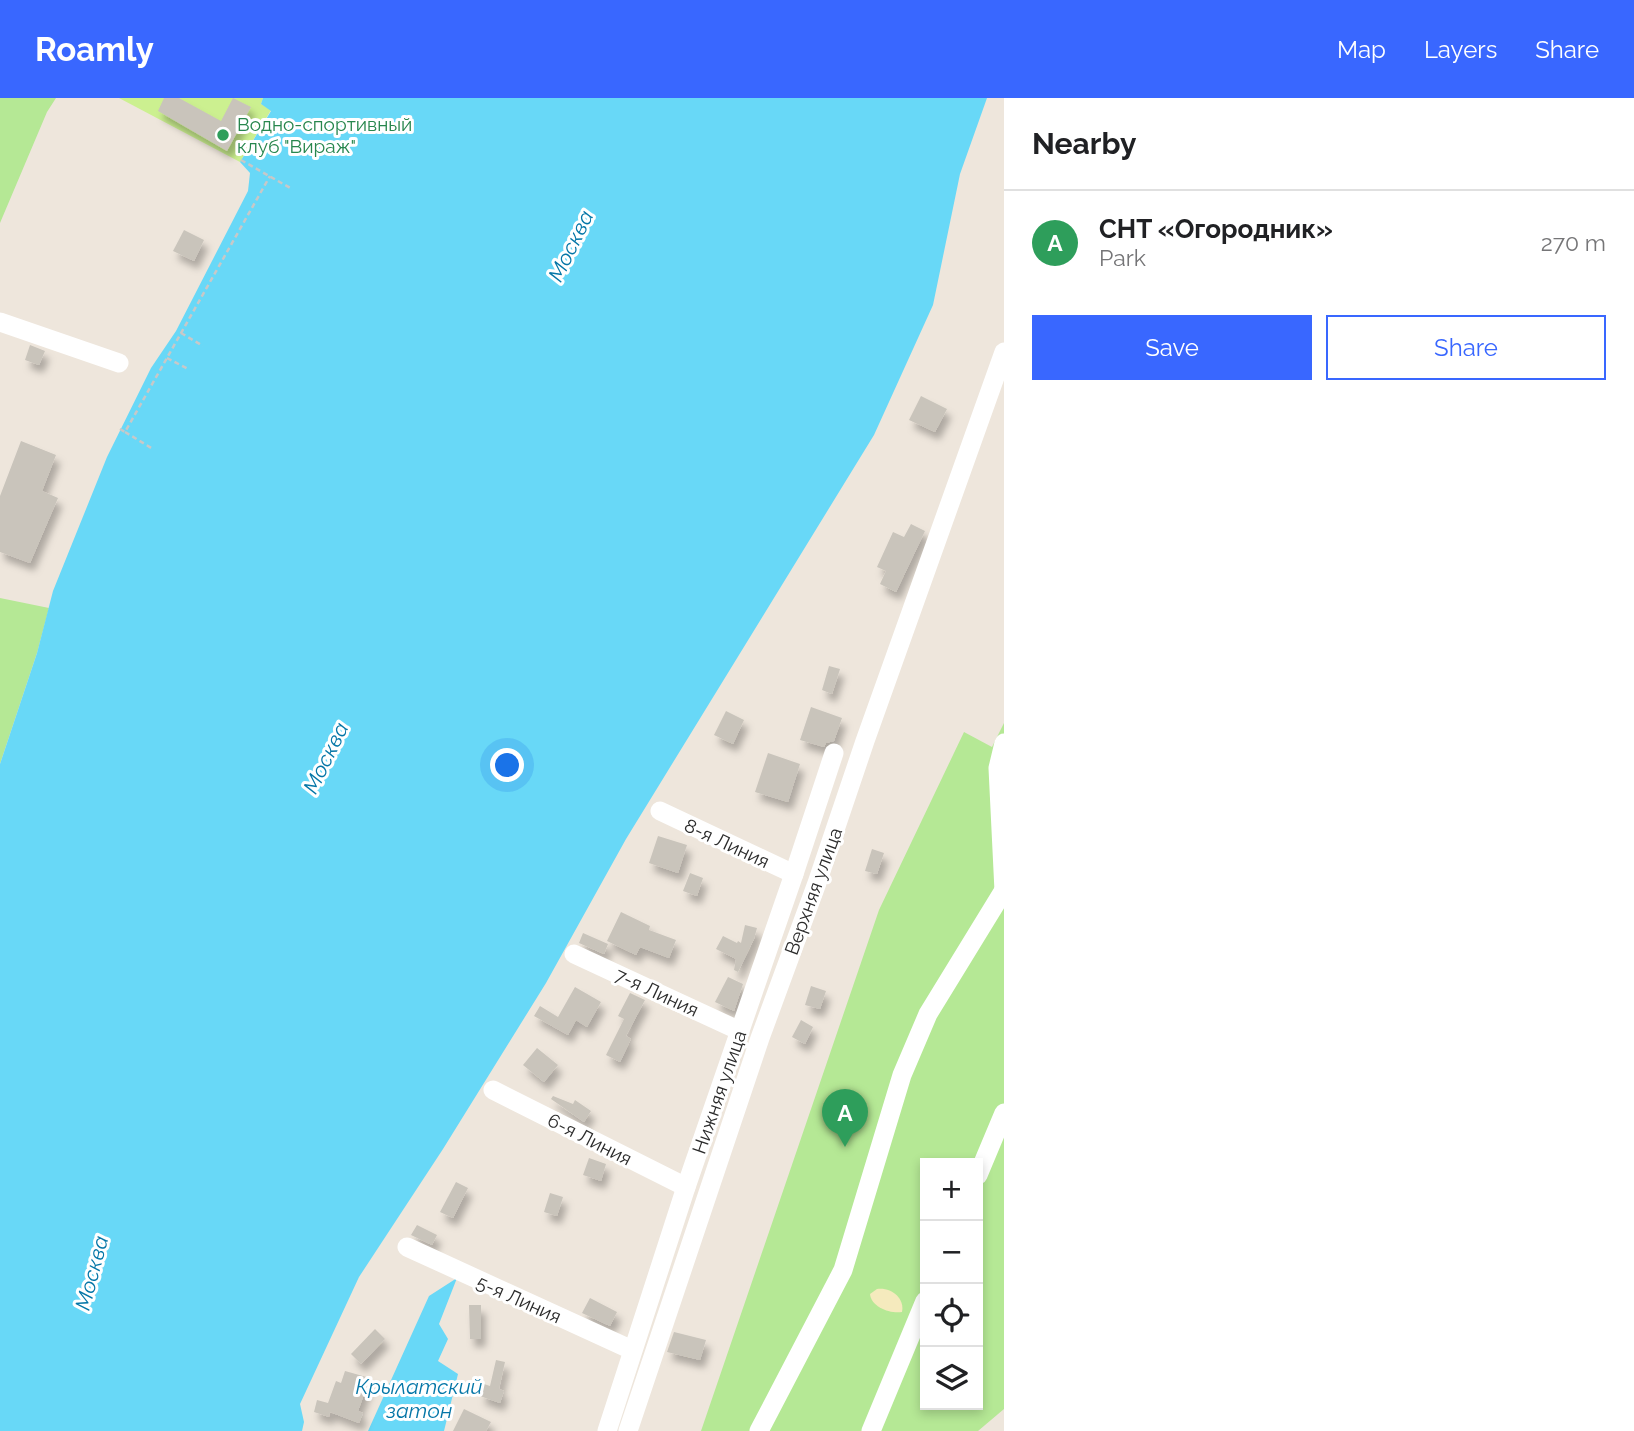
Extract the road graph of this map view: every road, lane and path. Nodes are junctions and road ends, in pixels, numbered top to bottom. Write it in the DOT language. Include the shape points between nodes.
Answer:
graph roads {
  1 [pos="242,160"];
  2 [pos="270,176"];
  3 [pos="292,189"];
  4 [pos="0,322"];
  5 [pos="181,333"];
  6 [pos="203,346"];
  7 [pos="1004,352"];
  8 [pos="167,358"];
  9 [pos="118,363"];
  10 [pos="188,369"];
  11 [pos="120,429"];
  12 [pos="125,432"];
  13 [pos="153,449"];
  14 [pos="1004,743"];
  15 [pos="834,753"];
  16 [pos="660,811"];
  17 [pos="794,874"];
  18 [pos="1004,891"];
  19 [pos="574,954"];
  20 [pos="740,1031"];
  21 [pos="493,1090"];
  22 [pos="1004,1113"];
  23 [pos="983,1163"];
  24 [pos="686,1187"];
  25 [pos="407,1247"];
  26 [pos="920,1313"];
  27 [pos="632,1350"];
  28 [pos="607,1431"];
  29 [pos="628,1431"];
  30 [pos="760,1431"];
  31 [pos="871,1431"];
  1 -- 2 [label="path"];
  2 -- 3 [label="path"];
  2 -- 5 [label="path"];
  4 -- 9 [label="street"];
  5 -- 6 [label="path"];
  5 -- 8 [label="path"];
  7 -- 29 [label="street, Верхняя улица" via="760,1038"];
  8 -- 10 [label="path"];
  8 -- 12 [label="path"];
  11 -- 12 [label="path"];
  12 -- 13 [label="path"];
  14 -- 18 [label="street" via="998,768"];
  15 -- 17 [label="street, Нижняя улица"];
  16 -- 17 [label="street, 8-я Линия"];
  17 -- 20 [label="street, Нижняя улица"];
  18 -- 30 [label="street" via="928,1014 902,1075 843,1270"];
  19 -- 20 [label="street, 7-я Линия"];
  20 -- 24 [label="street, Нижняя улица"];
  21 -- 24 [label="street, 6-я Линия"];
  22 -- 23 [label="street"];
  24 -- 27 [label="street, Нижняя улица"];
  25 -- 27 [label="street, 5-я Линия"];
  26 -- 31 [label="street"];
  27 -- 28 [label="street, Нижняя улица"];
}
